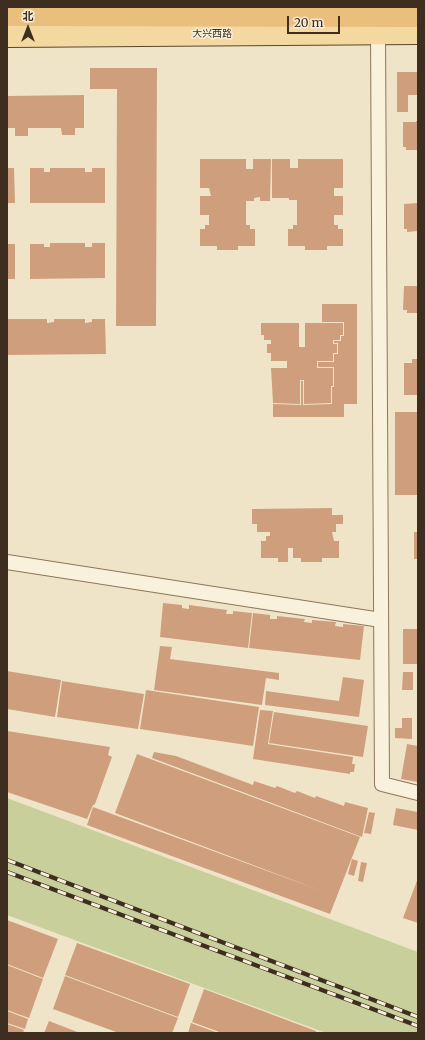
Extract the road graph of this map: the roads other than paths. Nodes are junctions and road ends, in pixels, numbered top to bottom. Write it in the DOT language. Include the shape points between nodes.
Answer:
graph roads {
  1 [pos="7,15"];
  2 [pos="418,16"];
  3 [pos="418,33"];
  4 [pos="378,34"];
  5 [pos="7,36"];
  6 [pos="7,562"];
  7 [pos="381,620"];
  8 [pos="418,793"];
  1 -- 2 [label="highway"];
  3 -- 4 [label="main road, 大兴西路"];
  4 -- 5 [label="main road, 大兴西路"];
  4 -- 7 [label="street"];
  6 -- 7 [label="street"];
  7 -- 8 [label="street" via="382,784"];
}
